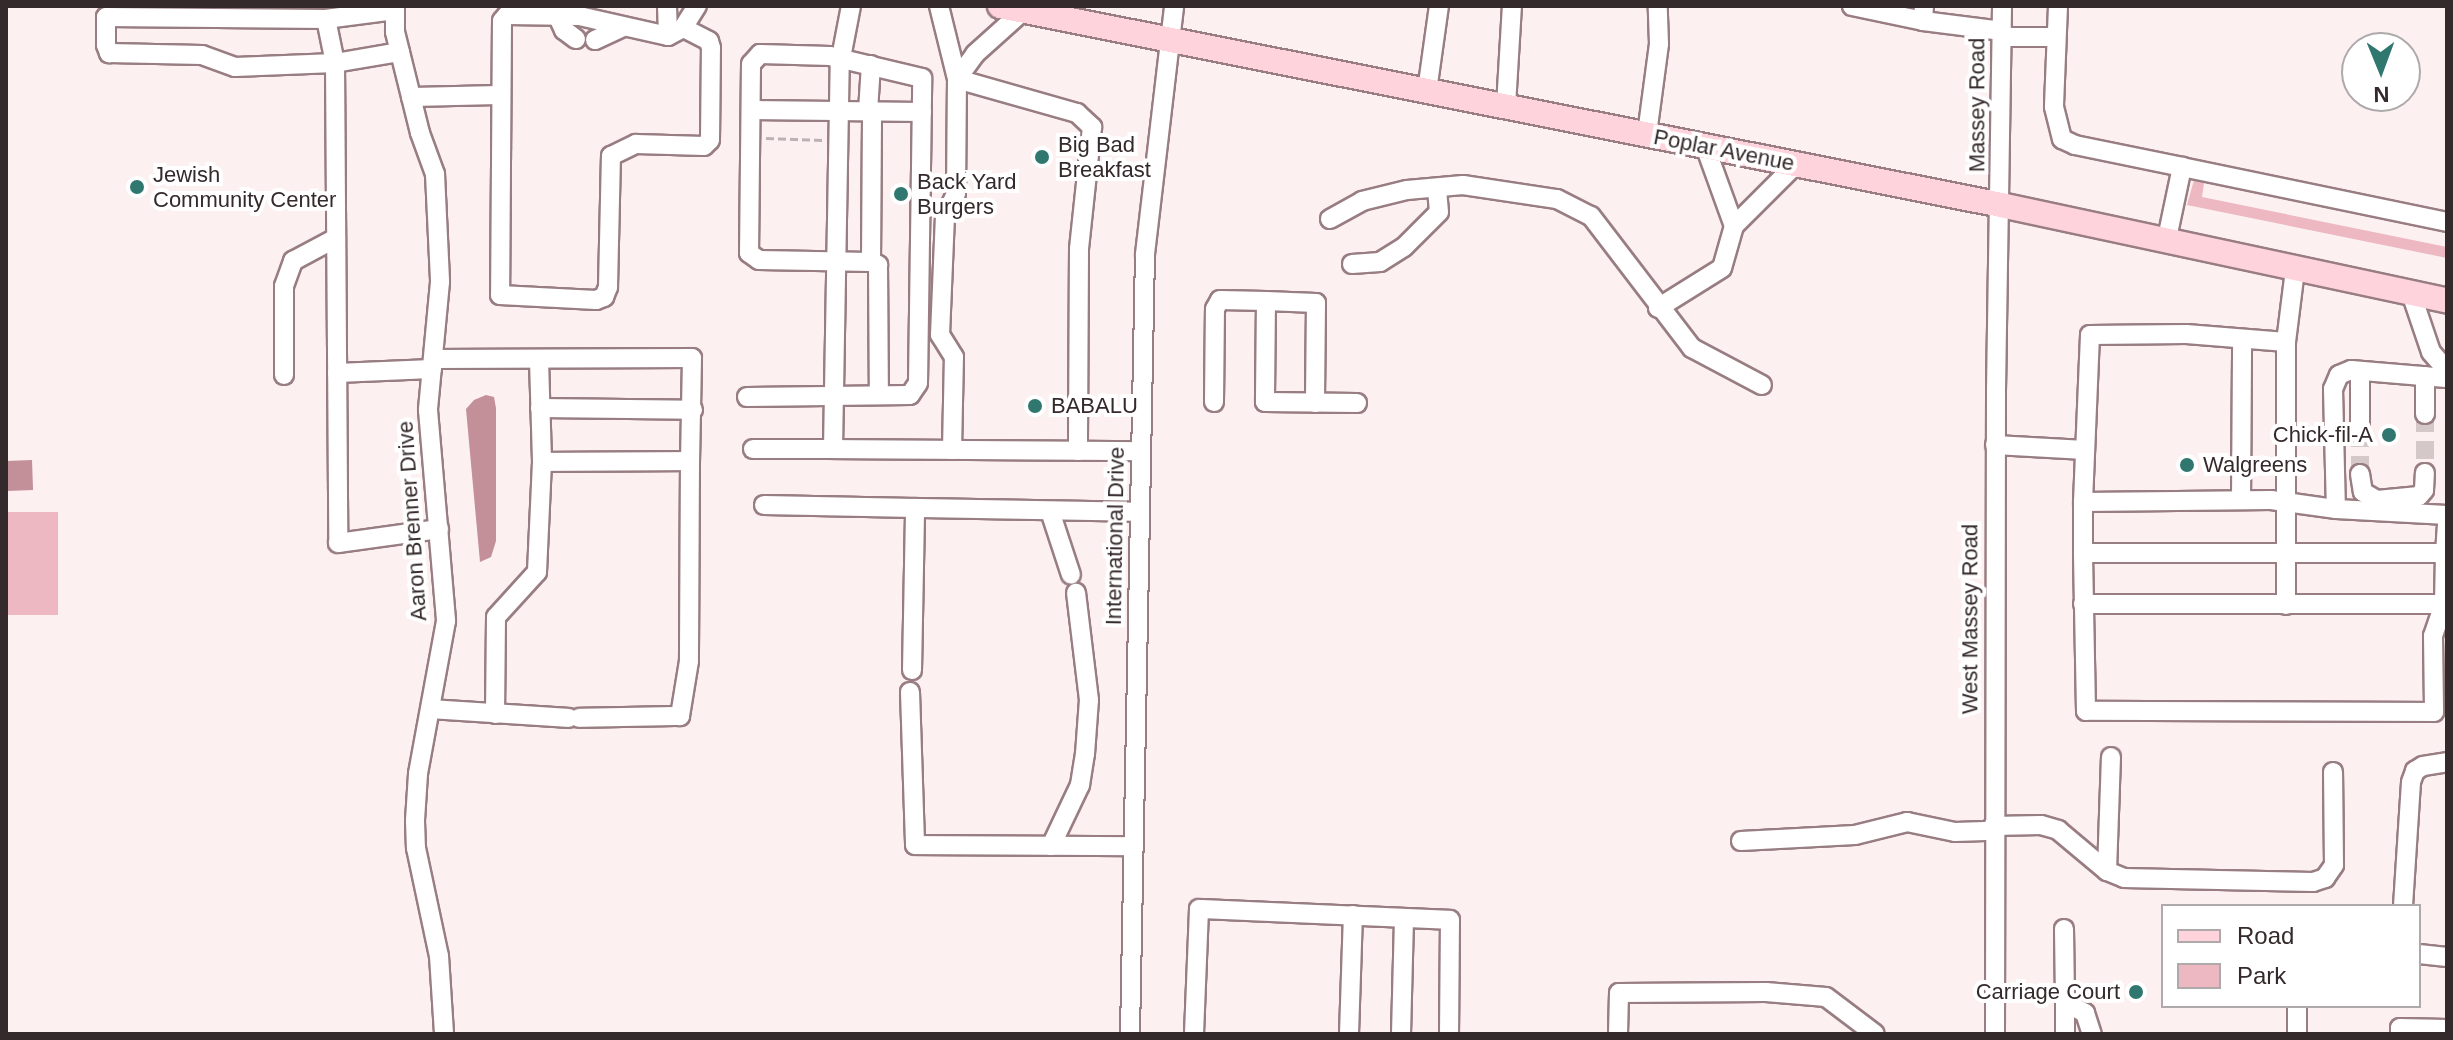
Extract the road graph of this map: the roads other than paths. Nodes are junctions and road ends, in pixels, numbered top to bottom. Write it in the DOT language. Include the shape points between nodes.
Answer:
graph roads {
  1 [pos="667,6"];
  2 [pos="697,6"];
  3 [pos="851,6"];
  4 [pos="939,6"];
  5 [pos="1174,6"];
  6 [pos="1439,6"];
  7 [pos="1512,6"];
  8 [pos="1658,6"];
  9 [pos="2002,6"];
  10 [pos="2058,6"];
  11 [pos="1863,7"];
  12 [pos="395,8"];
  13 [pos="1011,8"];
  14 [pos="1924,14"];
  15 [pos="557,15"];
  16 [pos="326,19"];
  17 [pos="621,28"];
  18 [pos="676,32"];
  19 [pos="2002,34"];
  20 [pos="2056,37"];
  21 [pos="1171,40"];
  22 [pos="400,52"];
  23 [pos="841,58"];
  24 [pos="335,63"];
  25 [pos="871,65"];
  26 [pos="957,79"];
  27 [pos="1427,91"];
  28 [pos="500,95"];
  29 [pos="411,97"];
  30 [pos="1506,106"];
  31 [pos="751,110"];
  32 [pos="839,110"];
  33 [pos="870,111"];
  34 [pos="922,112"];
  35 [pos="1647,134"];
  36 [pos="1705,146"];
  37 [pos="1796,164"];
  38 [pos="2182,167"];
  39 [pos="1437,188"];
  40 [pos="2001,205"];
  41 [pos="1330,219"];
  42 [pos="2447,222"];
  43 [pos="1734,226"];
  44 [pos="336,238"];
  45 [pos="2166,243"];
  46 [pos="836,261"];
  47 [pos="871,262"];
  48 [pos="1352,264"];
  49 [pos="2295,270"];
  50 [pos="2411,293"];
  51 [pos="1266,301"];
  52 [pos="2447,301"];
  53 [pos="1658,308"];
  54 [pos="2242,339"];
  55 [pos="2286,342"];
  56 [pos="539,360"];
  57 [pos="432,364"];
  58 [pos="2446,370"];
  59 [pos="2360,371"];
  60 [pos="337,373"];
  61 [pos="284,375"];
  62 [pos="2425,376"];
  63 [pos="1762,385"];
  64 [pos="2447,386"];
  65 [pos="834,394"];
  66 [pos="879,395"];
  67 [pos="747,397"];
  68 [pos="1214,402"];
  69 [pos="1315,403"];
  70 [pos="1357,403"];
  71 [pos="540,408"];
  72 [pos="693,410"];
  73 [pos="2425,414"];
  74 [pos="2360,429"];
  75 [pos="1995,445"];
  76 [pos="753,449"];
  77 [pos="833,449"];
  78 [pos="952,450"];
  79 [pos="2085,450"];
  80 [pos="1078,451"];
  81 [pos="1141,451"];
  82 [pos="690,461"];
  83 [pos="542,462"];
  84 [pos="2425,473"];
  85 [pos="2360,474"];
  86 [pos="2241,500"];
  87 [pos="2083,502"];
  88 [pos="2286,503"];
  89 [pos="764,505"];
  90 [pos="915,508"];
  91 [pos="2336,509"];
  92 [pos="1050,511"];
  93 [pos="1140,512"];
  94 [pos="2447,515"];
  95 [pos="2447,525"];
  96 [pos="439,529"];
  97 [pos="2083,553"];
  98 [pos="2445,553"];
  99 [pos="2286,554"];
  100 [pos="2083,604"];
  101 [pos="2444,604"];
  102 [pos="2286,605"];
  103 [pos="912,670"];
  104 [pos="910,692"];
  105 [pos="431,709"];
  106 [pos="495,714"];
  107 [pos="2111,757"];
  108 [pos="2447,762"];
  109 [pos="2333,772"];
  110 [pos="1993,829"];
  111 [pos="1741,841"];
  112 [pos="1051,846"];
  113 [pos="1133,846"];
  114 [pos="2107,871"];
  115 [pos="2403,904"];
  116 [pos="1353,915"];
  117 [pos="1404,918"];
  118 [pos="2064,929"];
  119 [pos="2421,954"];
  120 [pos="2447,957"];
  121 [pos="2065,1002"];
  122 [pos="2297,1008"];
  123 [pos="2447,1029"];
  124 [pos="444,1034"];
  125 [pos="1130,1034"];
  126 [pos="1194,1034"];
  127 [pos="1349,1034"];
  128 [pos="1401,1034"];
  129 [pos="1449,1034"];
  130 [pos="1618,1034"];
  131 [pos="1875,1034"];
  132 [pos="1995,1034"];
  133 [pos="2065,1034"];
  134 [pos="2092,1034"];
  135 [pos="2297,1034"];
  136 [pos="2400,1034"];
  1 -- 18 [label="street"];
  2 -- 18 [label="street"];
  3 -- 23 [label="street"];
  4 -- 26 [label="street"];
  5 -- 21 [label="street, International Drive"];
  6 -- 27 [label="street"];
  7 -- 30 [label="street"];
  8 -- 35 [label="street" via="1659,44"];
  9 -- 19 [label="street, Massey Road"];
  10 -- 20 [label="street"];
  11 -- 14 [label="street"];
  12 -- 16 [label="street"];
  12 -- 22 [label="street, Aaron Brenner Drive"];
  13 -- 21 [label="main road, Poplar Avenue"];
  13 -- 26 [label="street"];
  14 -- 19 [label="street"];
  15 -- 17 [label="street"];
  15 -- 17 [label="street" via="564,30 586,39"];
  15 -- 28 [label="street" via="507,15 502,21"];
  16 -- 24 [label="street"];
  16 -- 24 [label="street" via="106,17 106,45 109,53 202,55 235,67"];
  17 -- 18 [label="street"];
  18 -- 28 [label="street" via="709,41 710,140 704,146 636,144 611,156 604,297 500,295"];
  19 -- 20 [label="street"];
  19 -- 40 [label="street, Massey Road"];
  20 -- 38 [label="street" via="2054,107 2062,139"];
  21 -- 27 [label="main road, Poplar Avenue"];
  21 -- 81 [label="street, International Drive" via="1145,254"];
  22 -- 24 [label="street"];
  22 -- 29 [label="street, Aaron Brenner Drive"];
  23 -- 25 [label="street"];
  23 -- 31 [label="street" via="760,54 751,64"];
  23 -- 32 [label="street"];
  24 -- 44 [label="street"];
  25 -- 33 [label="street"];
  25 -- 34 [label="street" via="921,76"];
  26 -- 78 [label="street" via="956,193 945,217 940,335 954,357"];
  26 -- 80 [label="street" via="1077,113 1092,127 1079,249"];
  27 -- 30 [label="main road, Poplar Avenue"];
  28 -- 29 [label="street"];
  29 -- 57 [label="street, Aaron Brenner Drive" via="435,174 440,282"];
  30 -- 35 [label="main road, Poplar Avenue"];
  31 -- 32 [label="street"];
  31 -- 46 [label="street" via="749,253 753,258"];
  32 -- 33 [label="street"];
  32 -- 46 [label="street"];
  33 -- 34 [label="street"];
  33 -- 47 [label="street"];
  34 -- 66 [label="street" via="918,383 910,395"];
  35 -- 36 [label="main road, Poplar Avenue"];
  36 -- 37 [label="main road, Poplar Avenue"];
  36 -- 43 [label="street"];
  37 -- 40 [label="main road, Poplar Avenue"];
  37 -- 43 [label="street"];
  38 -- 42 [label="street"];
  38 -- 45 [label="street"];
  39 -- 41 [label="street" via="1362,201"];
  39 -- 48 [label="street" via="1439,212 1404,247 1380,262"];
  39 -- 53 [label="street" via="1523,191 1557,199 1591,216"];
  40 -- 45 [label="main road, Poplar Avenue"];
  40 -- 75 [label="street, West Massey Road"];
  43 -- 53 [label="street" via="1722,268"];
  44 -- 60 [label="street"];
  44 -- 61 [label="street" via="293,261 284,286"];
  45 -- 49 [label="main road, Poplar Avenue"];
  46 -- 47 [label="street"];
  46 -- 65 [label="street"];
  47 -- 66 [label="street" via="880,272"];
  49 -- 50 [label="main road, Poplar Avenue"];
  49 -- 55 [label="street"];
  50 -- 52 [label="main road, Poplar Avenue"];
  50 -- 58 [label="street" via="2431,352"];
  51 -- 68 [label="street" via="1217,301"];
  51 -- 69 [label="street" via="1316,303"];
  51 -- 69 [label="street" via="1265,402"];
  53 -- 63 [label="street" via="1692,348"];
  54 -- 55 [label="street"];
  54 -- 79 [label="street" via="2090,335"];
  54 -- 86 [label="street"];
  55 -- 88 [label="street"];
  56 -- 57 [label="street"];
  56 -- 71 [label="street"];
  56 -- 72 [label="street" via="692,358"];
  57 -- 60 [label="street"];
  57 -- 96 [label="street, Aaron Brenner Drive" via="428,410"];
  58 -- 62 [label="street"];
  58 -- 64 [label="street"];
  59 -- 62 [label="street"];
  59 -- 74 [label="street"];
  59 -- 91 [label="street" via="2339,375 2333,389"];
  60 -- 96 [label="street" via="338,543"];
  62 -- 73 [label="street"];
  65 -- 66 [label="street"];
  65 -- 67 [label="street"];
  65 -- 77 [label="street"];
  69 -- 70 [label="street"];
  71 -- 72 [label="street"];
  71 -- 83 [label="street"];
  72 -- 82 [label="street"];
  75 -- 79 [label="street"];
  75 -- 110 [label="street, West Massey Road"];
  76 -- 77 [label="street"];
  77 -- 78 [label="street"];
  78 -- 80 [label="street"];
  79 -- 87 [label="street"];
  80 -- 81 [label="street"];
  81 -- 93 [label="street, International Drive"];
  82 -- 83 [label="street"];
  82 -- 106 [label="street" via="689,661 680,716"];
  83 -- 106 [label="street" via="537,572 496,617"];
  84 -- 85 [label="street" via="2419,496 2377,500 2363,492"];
  86 -- 87 [label="street"];
  86 -- 88 [label="street"];
  87 -- 97 [label="street"];
  88 -- 91 [label="street"];
  88 -- 99 [label="street"];
  89 -- 90 [label="street"];
  90 -- 92 [label="street"];
  90 -- 103 [label="street"];
  91 -- 94 [label="street"];
  92 -- 93 [label="street"];
  92 -- 112 [label="street" via="1073,584 1089,700 1080,785"];
  93 -- 113 [label="street, International Drive"];
  95 -- 98 [label="street"];
  96 -- 105 [label="street, Aaron Brenner Drive" via="446,621"];
  97 -- 99 [label="street"];
  97 -- 100 [label="street"];
  98 -- 99 [label="street"];
  98 -- 101 [label="street"];
  99 -- 102 [label="street"];
  100 -- 101 [label="street" via="2086,711 2434,712 2433,636"];
  100 -- 102 [label="street"];
  101 -- 102 [label="street"];
  104 -- 112 [label="street" via="915,845"];
  105 -- 106 [label="street"];
  105 -- 124 [label="street, Aaron Brenner Drive" via="418,774 416,848 439,956"];
  107 -- 114 [label="street"];
  108 -- 115 [label="street" via="2423,766 2411,782"];
  109 -- 114 [label="street" via="2334,865 2325,878 2124,878"];
  110 -- 111 [label="street" via="1955,832 1907,822 1845,836"];
  110 -- 114 [label="street" via="2041,825 2058,830"];
  110 -- 132 [label="street, West Massey Road"];
  112 -- 113 [label="street"];
  113 -- 125 [label="street, International Drive"];
  116 -- 117 [label="street"];
  116 -- 126 [label="street" via="1199,909"];
  116 -- 127 [label="street"];
  117 -- 128 [label="street"];
  117 -- 129 [label="street" via="1450,920"];
  118 -- 121 [label="street"];
  119 -- 120 [label="street"];
  121 -- 133 [label="street"];
  121 -- 134 [label="street" via="2085,1013"];
  122 -- 135 [label="street"];
  123 -- 136 [label="street" via="2400,1028"];
  130 -- 131 [label="street" via="1619,993 1766,992 1826,997"];
}
